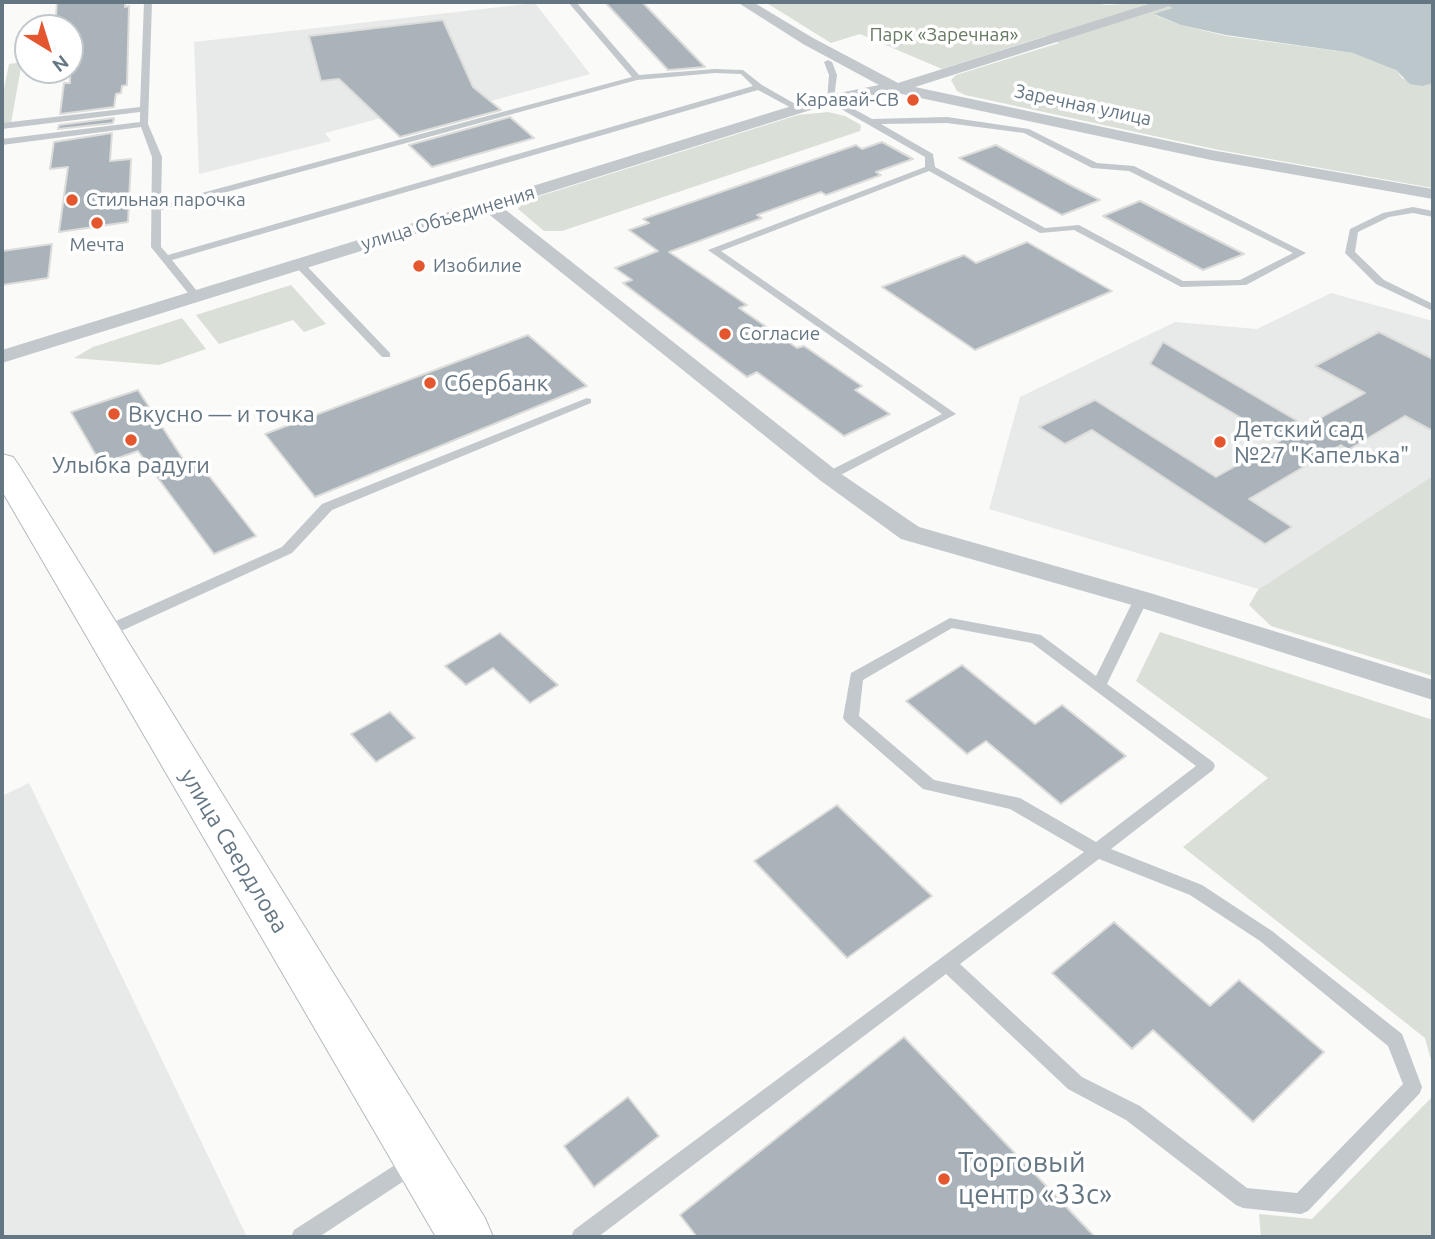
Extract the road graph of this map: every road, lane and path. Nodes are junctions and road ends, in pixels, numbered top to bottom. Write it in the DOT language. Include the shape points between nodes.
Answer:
graph roads {
  1 [pos="148,2"];
  2 [pos="572,2"];
  3 [pos="744,2"];
  4 [pos="1168,2"];
  5 [pos="828,62"];
  6 [pos="637,78"];
  7 [pos="759,87"];
  8 [pos="897,88"];
  9 [pos="830,99"];
  10 [pos="144,109"];
  11 [pos="800,109"];
  12 [pos="870,122"];
  13 [pos="144,124"];
  14 [pos="2,126"];
  15 [pos="2,142"];
  16 [pos="930,168"];
  17 [pos="1425,193"];
  18 [pos="489,205"];
  19 [pos="157,208"];
  20 [pos="1413,211"];
  21 [pos="1433,214"];
  22 [pos="166,259"];
  23 [pos="299,264"];
  24 [pos="196,296"];
  25 [pos="1433,308"];
  26 [pos="386,355"];
  27 [pos="2,357"];
  28 [pos="587,401"];
  29 [pos="2,464"];
  30 [pos="829,476"];
  31 [pos="1141,599"];
  32 [pos="103,633"];
  33 [pos="1100,686"];
  34 [pos="1433,690"];
  35 [pos="1097,851"];
  36 [pos="947,963"];
  37 [pos="419,1159"];
  38 [pos="302,1237"];
  39 [pos="466,1237"];
  40 [pos="581,1237"];
  1 -- 10 [label="lane"];
  2 -- 6 [label="lane"];
  3 -- 8 [label="street, Заречная улица"];
  4 -- 8 [label="street"];
  5 -- 9 [label="lane" via="833,75"];
  6 -- 7 [label="lane" via="743,72"];
  6 -- 19 [label="lane"];
  7 -- 11 [label="lane"];
  7 -- 22 [label="lane"];
  8 -- 9 [label="street, улица Объединения"];
  8 -- 17 [label="street, Заречная улица" via="1211,155"];
  9 -- 11 [label="street, улица Объединения"];
  9 -- 12 [label="lane"];
  10 -- 13 [label="lane"];
  10 -- 14 [label="lane"];
  11 -- 18 [label="street, улица Объединения"];
  12 -- 16 [label="lane" via="930,156"];
  12 -- 16 [label="lane" via="947,120 1026,131 1095,166 1131,168 1301,253 1242,283 1181,284 1076,227 1044,231"];
  13 -- 15 [label="lane"];
  13 -- 19 [label="lane" via="157,157"];
  16 -- 30 [label="lane" via="713,250 950,414"];
  17 -- 20 [label="lane"];
  18 -- 23 [label="street, улица Объединения"];
  18 -- 30 [label="street"];
  19 -- 22 [label="lane" via="156,247"];
  20 -- 21 [label="lane"];
  20 -- 25 [label="lane" via="1386,215 1353,231 1350,253 1380,282"];
  22 -- 24 [label="lane"];
  23 -- 24 [label="street, улица Объединения"];
  23 -- 26 [label="lane"];
  24 -- 27 [label="street, улица Объединения"];
  28 -- 32 [label="lane" via="327,507 287,550"];
  29 -- 32 [label="main road, улица Свердлова"];
  30 -- 31 [label="street" via="910,533"];
  31 -- 33 [label="lane"];
  31 -- 34 [label="street"];
  32 -- 37 [label="main road, улица Свердлова"];
  33 -- 35 [label="lane" via="1208,766"];
  33 -- 35 [label="lane" via="1036,639 950,623 856,677 851,718 929,785 1014,803"];
  35 -- 36 [label="lane"];
  35 -- 36 [label="lane" via="1196,890 1266,936 1395,1040 1413,1087 1301,1204 1243,1198 1133,1112 1075,1083"];
  36 -- 40 [label="lane"];
  37 -- 38 [label="lane"];
  37 -- 39 [label="main road, улица Свердлова"];
}
